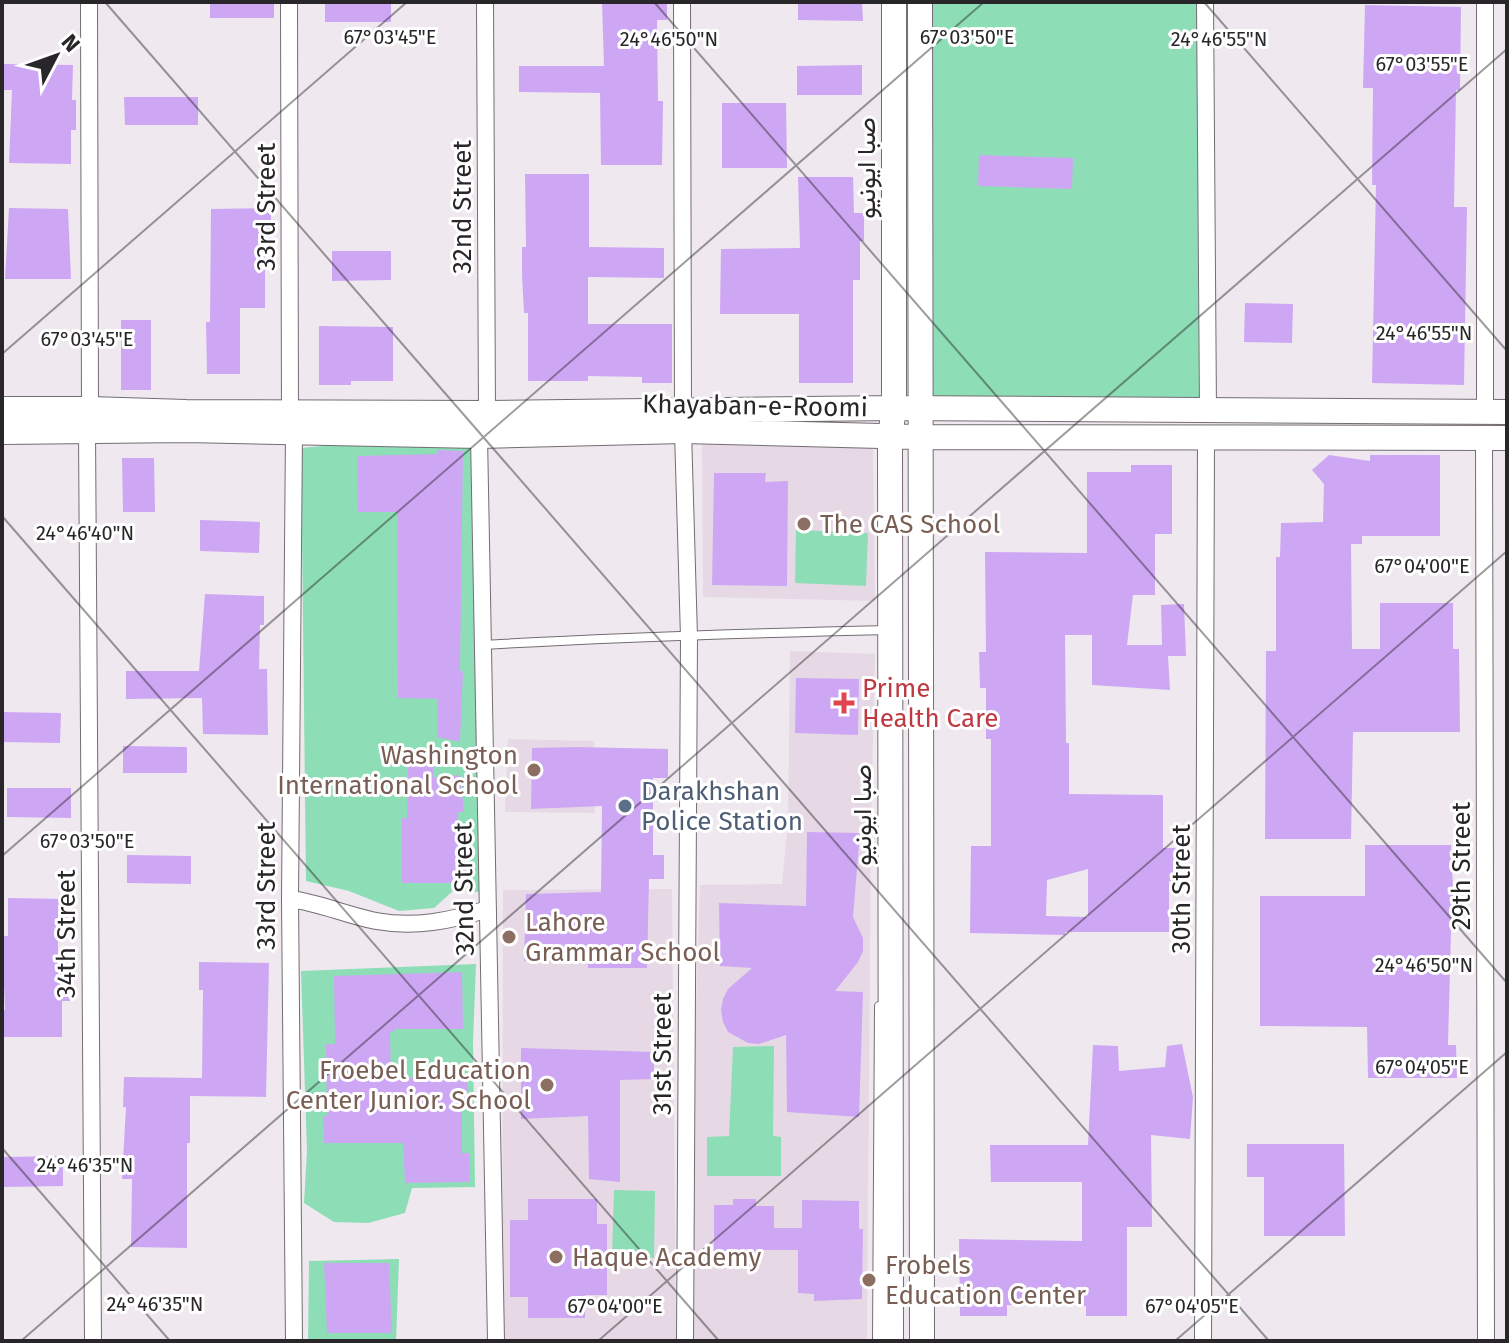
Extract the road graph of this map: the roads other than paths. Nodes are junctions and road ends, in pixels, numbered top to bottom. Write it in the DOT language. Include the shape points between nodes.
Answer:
graph roads {
  1 [pos="89,2"];
  2 [pos="289,2"];
  3 [pos="485,2"];
  4 [pos="682,2"];
  5 [pos="894,2"];
  6 [pos="920,2"];
  7 [pos="1205,2"];
  8 [pos="1485,2"];
  9 [pos="894,408"];
  10 [pos="2,409"];
  11 [pos="920,409"];
  12 [pos="1208,411"];
  13 [pos="1496,412"];
  14 [pos="89,420"];
  15 [pos="683,420"];
  16 [pos="292,422"];
  17 [pos="483,424"];
  18 [pos="2,432"];
  19 [pos="920,437"];
  20 [pos="1206,437"];
  21 [pos="1496,438"];
  22 [pos="883,442"];
  23 [pos="880,481"];
  24 [pos="886,630"];
  25 [pos="689,637"];
  26 [pos="483,645"];
  27 [pos="880,804"];
  28 [pos="290,899"];
  29 [pos="488,909"];
  30 [pos="879,994"];
  31 [pos="93,1341"];
  32 [pos="294,1341"];
  33 [pos="496,1341"];
  34 [pos="685,1341"];
  35 [pos="877,1341"];
  36 [pos="891,1341"];
  37 [pos="922,1341"];
  38 [pos="1203,1341"];
  39 [pos="1486,1341"];
  1 -- 14 [label="street, 34th Street"];
  2 -- 16 [label="street, 33rd Street"];
  3 -- 17 [label="street, 32nd Street"];
  4 -- 15 [label="street, 31st Street"];
  5 -- 9 [label="main road, صبا ایونیو"];
  6 -- 11 [label="main road, صبا ایونیو"];
  7 -- 12 [label="street"];
  8 -- 13 [label="street"];
  9 -- 11 [label="main road, Khayaban-e-Roomi"];
  9 -- 15 [label="main road, Khayaban-e-Roomi"];
  9 -- 22 [label="main road, صبا ایونیو"];
  10 -- 14 [label="main road, Khayaban-e-Roomi"];
  11 -- 12 [label="main road, Khayaban-e-Roomi"];
  11 -- 19 [label="main road, صبا ایونیو"];
  12 -- 13 [label="main road, Khayaban-e-Roomi"];
  14 -- 16 [label="main road, Khayaban-e-Roomi"];
  14 -- 18 [label="main road, Khayaban-e-Roomi"];
  14 -- 31 [label="street, 34th Street"];
  15 -- 17 [label="main road, Khayaban-e-Roomi"];
  15 -- 22 [label="main road, Khayaban-e-Roomi"];
  15 -- 25 [label="street, 31st Street"];
  16 -- 17 [label="main road, Khayaban-e-Roomi"];
  16 -- 28 [label="street, 33rd Street"];
  17 -- 26 [label="street, 32nd Street"];
  19 -- 20 [label="main road, Khayaban-e-Roomi"];
  19 -- 22 [label="main road, Khayaban-e-Roomi"];
  19 -- 37 [label="main road, صبا ایونیو"];
  20 -- 21 [label="main road, Khayaban-e-Roomi"];
  20 -- 38 [label="street, 30th Street"];
  21 -- 39 [label="street, 29th Street"];
  22 -- 24 [label="main road, صبا ایونیو"];
  23 -- 24 [label="lane"];
  24 -- 25 [label="lane"];
  24 -- 27 [label="lane"];
  24 -- 36 [label="main road, صبا ایونیو"];
  25 -- 26 [label="lane"];
  25 -- 34 [label="street, 31st Street"];
  26 -- 29 [label="street, 32nd Street"];
  28 -- 29 [label="street" via="408,925"];
  28 -- 32 [label="street, 33rd Street"];
  29 -- 33 [label="street, 32nd Street"];
  30 -- 35 [label="lane"];
}
